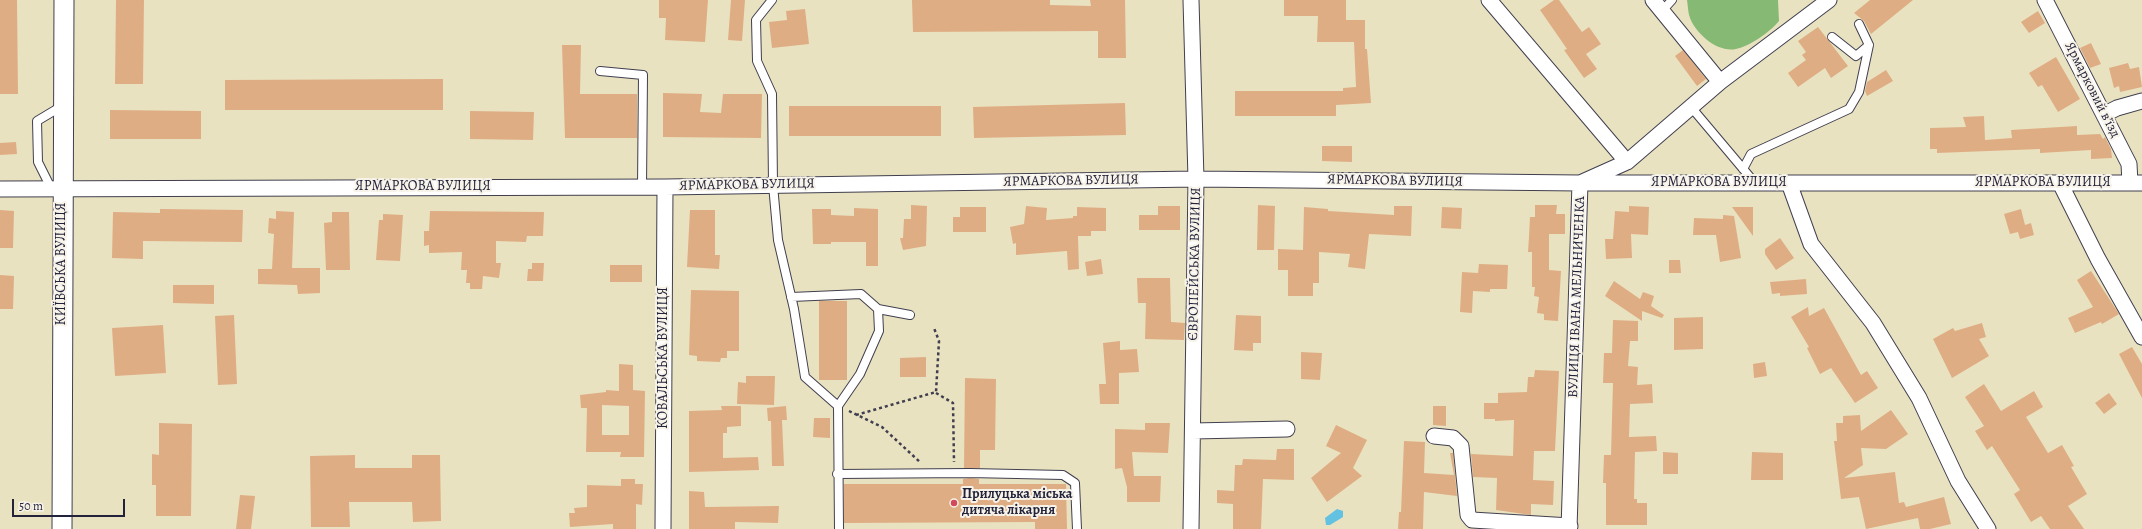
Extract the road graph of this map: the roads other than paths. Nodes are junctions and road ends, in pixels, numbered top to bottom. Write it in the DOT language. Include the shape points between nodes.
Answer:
graph roads {
  1 [pos="64,0"];
  2 [pos="772,0"];
  3 [pos="1191,0"];
  4 [pos="1489,0"];
  5 [pos="1672,0"];
  6 [pos="1829,0"];
  7 [pos="2045,0"];
  8 [pos="1657,6"];
  9 [pos="1859,24"];
  10 [pos="1832,37"];
  11 [pos="1869,45"];
  12 [pos="600,71"];
  13 [pos="1720,82"];
  14 [pos="2142,101"];
  15 [pos="63,106"];
  16 [pos="1691,107"];
  17 [pos="2105,114"];
  18 [pos="1627,162"];
  19 [pos="1743,169"];
  20 [pos="1196,179"];
  21 [pos="2060,182"];
  22 [pos="1580,183"];
  23 [pos="1755,183"];
  24 [pos="1789,183"];
  25 [pos="2136,183"];
  26 [pos="774,185"];
  27 [pos="642,187"];
  28 [pos="665,187"];
  29 [pos="56,188"];
  30 [pos="0,189"];
  31 [pos="792,298"];
  32 [pos="878,309"];
  33 [pos="910,315"];
  34 [pos="2142,337"];
  35 [pos="838,406"];
  36 [pos="1287,429"];
  37 [pos="1193,430"];
  38 [pos="1434,436"];
  39 [pos="837,474"];
  40 [pos="1569,527"];
  41 [pos="62,529"];
  42 [pos="663,529"];
  43 [pos="839,529"];
  44 [pos="1077,529"];
  45 [pos="1191,529"];
  46 [pos="1988,529"];
  1 -- 15 [label="street, КИЇВСЬКА ВУЛИЦЯ"];
  2 -- 26 [label="lane" via="756,20 757,61 772,94"];
  3 -- 20 [label="street, ЄВРОПЕЙСЬКА ВУЛИЦЯ"];
  4 -- 18 [label="street"];
  5 -- 8 [label="lane"];
  6 -- 13 [label="street, ВУЛИЦЯ ІВАНА МЕЛЬНИЧЕНКА"];
  7 -- 17 [label="street, Ярмарковий вʼїзд"];
  8 -- 13 [label="street"];
  9 -- 11 [label="lane"];
  10 -- 11 [label="lane" via="1856,56"];
  11 -- 19 [label="lane" via="1859,92 1849,109 1751,154"];
  12 -- 27 [label="lane" via="643,75"];
  13 -- 16 [label="street, ВУЛИЦЯ ІВАНА МЕЛЬНИЧЕНКА"];
  14 -- 17 [label="street"];
  15 -- 29 [label="street, КИЇВСЬКА ВУЛИЦЯ"];
  15 -- 29 [label="lane" via="36,121 38,162"];
  16 -- 18 [label="street, ВУЛИЦЯ ІВАНА МЕЛЬНИЧЕНКА"];
  16 -- 19 [label="lane"];
  17 -- 25 [label="street, Ярмарковий вʼїзд"];
  18 -- 22 [label="street, ВУЛИЦЯ ІВАНА МЕЛЬНИЧЕНКА"];
  19 -- 23 [label="lane"];
  20 -- 22 [label="street, ЯРМАРКОВА ВУЛИЦЯ"];
  20 -- 26 [label="street, ЯРМАРКОВА ВУЛИЦЯ"];
  20 -- 37 [label="street, ЄВРОПЕЙСЬКА ВУЛИЦЯ"];
  21 -- 24 [label="street, ЯРМАРКОВА ВУЛИЦЯ"];
  21 -- 25 [label="street, ЯРМАРКОВА ВУЛИЦЯ"];
  21 -- 34 [label="street" via="2098,259"];
  22 -- 23 [label="street, ЯРМАРКОВА ВУЛИЦЯ"];
  22 -- 40 [label="street, ВУЛИЦЯ ІВАНА МЕЛЬНИЧЕНКА"];
  23 -- 24 [label="street, ЯРМАРКОВА ВУЛИЦЯ"];
  24 -- 46 [label="street" via="1811,244 1872,323 1919,398 1958,481"];
  26 -- 28 [label="street, ЯРМАРКОВА ВУЛИЦЯ"];
  26 -- 31 [label="lane" via="778,240"];
  27 -- 28 [label="street, ЯРМАРКОВА ВУЛИЦЯ"];
  27 -- 29 [label="street, ЯРМАРКОВА ВУЛИЦЯ"];
  28 -- 42 [label="street, КОВАЛЬСЬКА ВУЛИЦЯ"];
  29 -- 30 [label="street, ЯРМАРКОВА ВУЛИЦЯ"];
  29 -- 41 [label="street, КИЇВСЬКА ВУЛИЦЯ"];
  31 -- 32 [label="lane" via="862,294"];
  31 -- 35 [label="lane" via="805,377"];
  32 -- 33 [label="lane"];
  32 -- 35 [label="lane" via="879,331 860,374"];
  35 -- 39 [label="lane"];
  36 -- 37 [label="street"];
  37 -- 45 [label="street, ЄВРОПЕЙСЬКА ВУЛИЦЯ"];
  38 -- 40 [label="street" via="1453,438 1461,446 1468,514 1472,520"];
  39 -- 43 [label="lane"];
  39 -- 44 [label="lane" via="1064,475 1075,483"];
}
